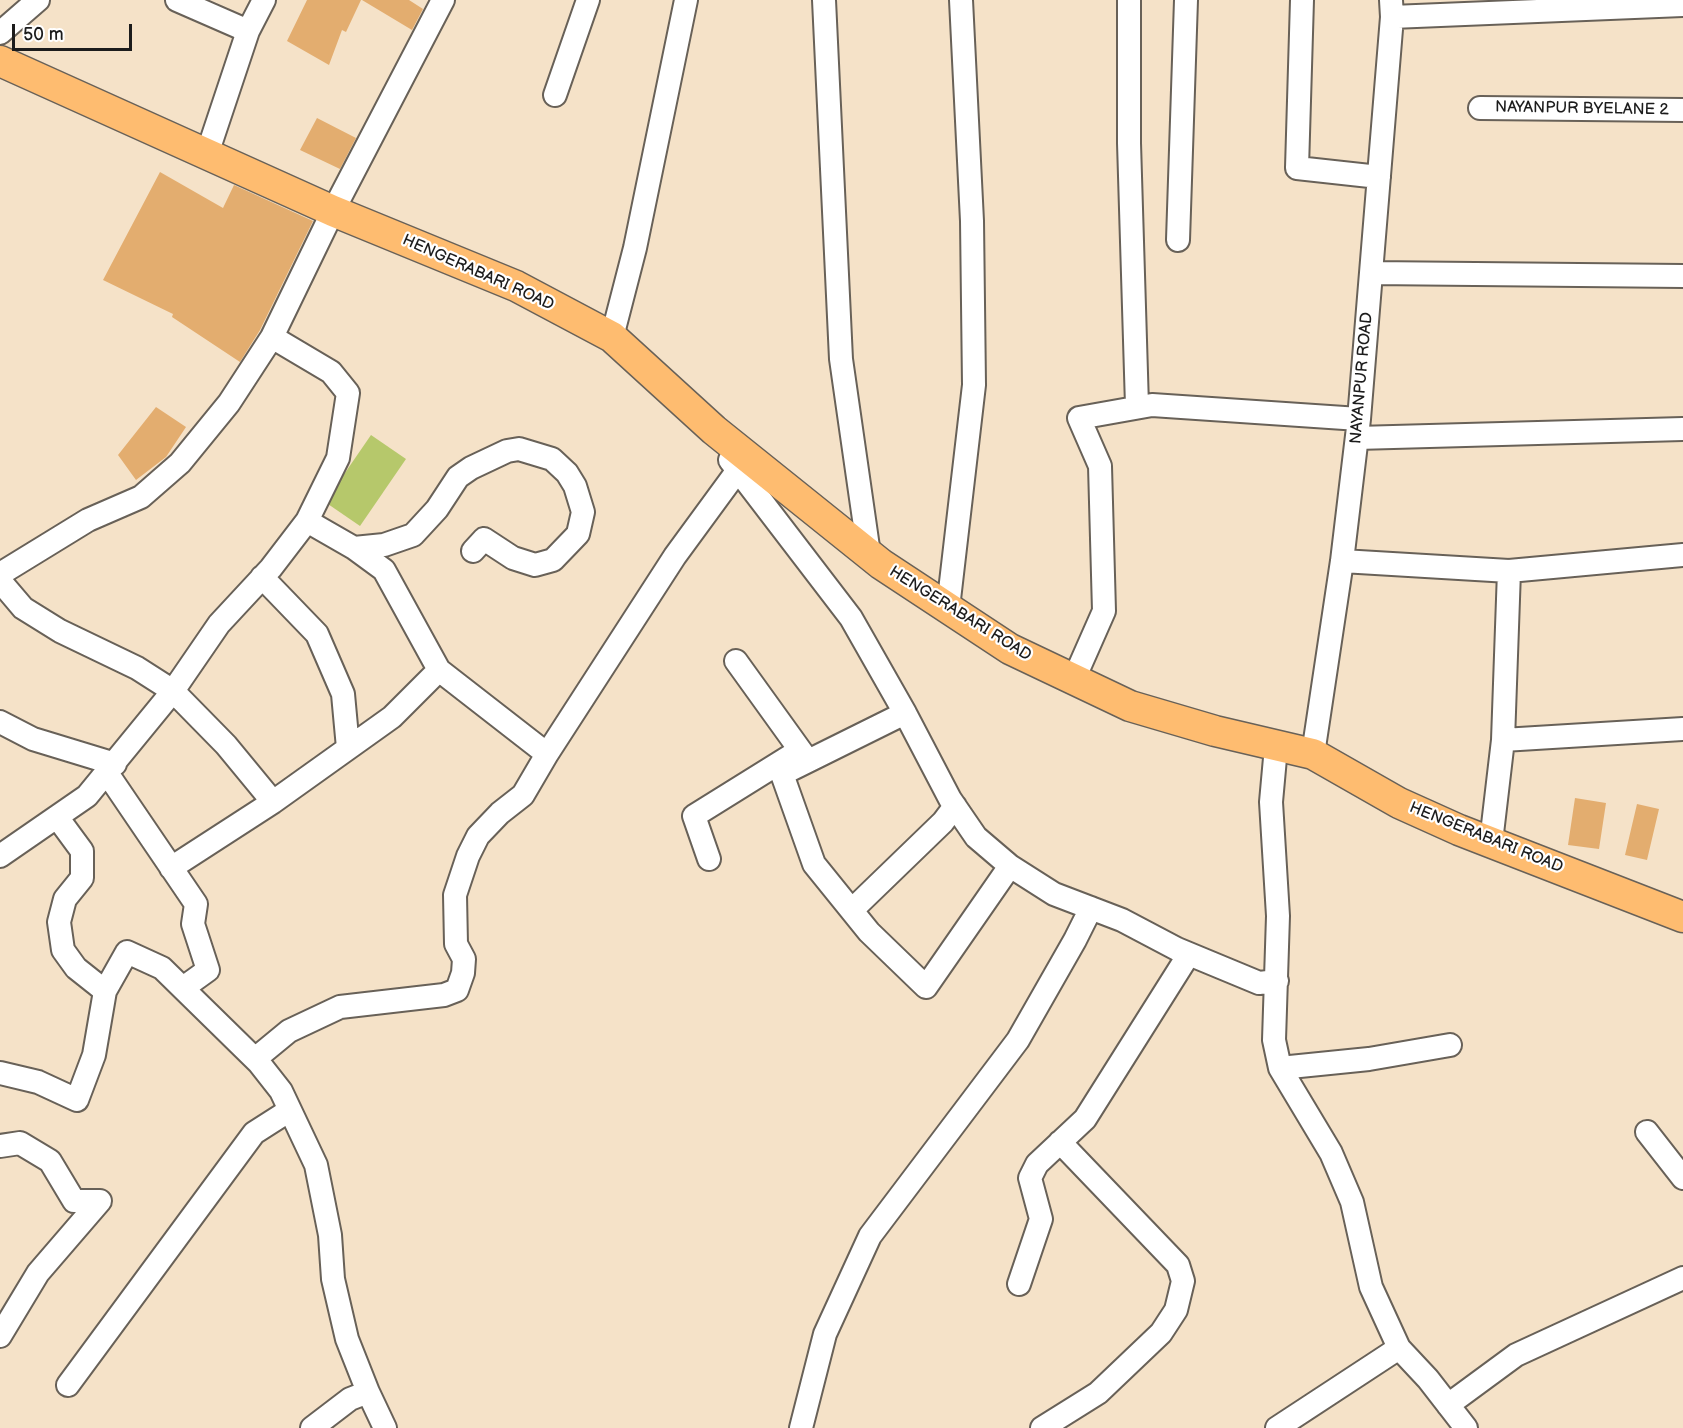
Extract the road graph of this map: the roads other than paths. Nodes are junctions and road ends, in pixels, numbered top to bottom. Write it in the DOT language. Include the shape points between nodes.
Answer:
graph roads {
  1 [pos="38,0"];
  2 [pos="177,0"];
  3 [pos="264,0"];
  4 [pos="443,0"];
  5 [pos="588,0"];
  6 [pos="686,0"];
  7 [pos="824,0"];
  8 [pos="961,0"];
  9 [pos="1129,0"];
  10 [pos="1186,0"];
  11 [pos="1302,0"];
  12 [pos="1683,5"];
  13 [pos="1391,9"];
  14 [pos="248,31"];
  15 [pos="0,33"];
  16 [pos="0,61"];
  17 [pos="555,95"];
  18 [pos="1480,108"];
  19 [pos="1683,110"];
  20 [pos="207,154"];
  21 [pos="1379,177"];
  22 [pos="333,211"];
  23 [pos="1178,240"];
  24 [pos="1371,273"];
  25 [pos="1683,276"];
  26 [pos="612,337"];
  27 [pos="272,338"];
  28 [pos="1137,406"];
  29 [pos="1358,428"];
  30 [pos="1683,429"];
  31 [pos="714,430"];
  32 [pos="738,470"];
  33 [pos="307,521"];
  34 [pos="354,548"];
  35 [pos="473,551"];
  36 [pos="869,554"];
  37 [pos="1683,555"];
  38 [pos="1342,561"];
  39 [pos="1509,571"];
  40 [pos="0,574"];
  41 [pos="262,577"];
  42 [pos="0,582"];
  43 [pos="948,608"];
  44 [pos="736,661"];
  45 [pos="440,670"];
  46 [pos="1074,679"];
  47 [pos="173,691"];
  48 [pos="905,712"];
  49 [pos="0,723"];
  50 [pos="1683,729"];
  51 [pos="1503,740"];
  52 [pos="1276,747"];
  53 [pos="348,748"];
  54 [pos="547,754"];
  55 [pos="1313,754"];
  56 [pos="803,755"];
  57 [pos="111,769"];
  58 [pos="273,802"];
  59 [pos="955,806"];
  60 [pos="57,817"];
  61 [pos="1491,842"];
  62 [pos="0,856"];
  63 [pos="709,859"];
  64 [pos="1010,866"];
  65 [pos="171,868"];
  66 [pos="1091,908"];
  67 [pos="852,910"];
  68 [pos="1683,917"];
  69 [pos="1189,954"];
  70 [pos="1277,981"];
  71 [pos="183,988"];
  72 [pos="105,991"];
  73 [pos="1450,1045"];
  74 [pos="255,1059"];
  75 [pos="1280,1068"];
  76 [pos="0,1073"];
  77 [pos="290,1110"];
  78 [pos="1647,1132"];
  79 [pos="1060,1142"];
  80 [pos="0,1146"];
  81 [pos="1683,1178"];
  82 [pos="1683,1278"];
  83 [pos="1019,1284"];
  84 [pos="0,1336"];
  85 [pos="1399,1348"];
  86 [pos="68,1385"];
  87 [pos="368,1392"];
  88 [pos="1448,1405"];
  89 [pos="312,1428"];
  90 [pos="385,1428"];
  91 [pos="801,1428"];
  92 [pos="1042,1428"];
  93 [pos="1277,1428"];
  94 [pos="1466,1428"];
  1 -- 15 [label="street"];
  2 -- 14 [label="street"];
  3 -- 14 [label="street"];
  4 -- 22 [label="street"];
  5 -- 17 [label="street"];
  6 -- 26 [label="street" via="635,248"];
  7 -- 36 [label="street" via="841,359"];
  8 -- 43 [label="street" via="972,221 974,385"];
  9 -- 28 [label="street"];
  10 -- 23 [label="street"];
  11 -- 21 [label="street" via="1297,168"];
  12 -- 13 [label="street"];
  13 -- 21 [label="street, NAYANPUR ROAD"];
  14 -- 20 [label="street"];
  16 -- 20 [label="main road, HENGERABARI ROAD"];
  18 -- 19 [label="street, NAYANPUR BYELANE 2"];
  20 -- 22 [label="main road, HENGERABARI ROAD"];
  21 -- 24 [label="street, NAYANPUR ROAD"];
  22 -- 26 [label="main road, HENGERABARI ROAD" via="516,286"];
  22 -- 27 [label="street"];
  24 -- 25 [label="street"];
  24 -- 29 [label="street, NAYANPUR ROAD"];
  26 -- 31 [label="main road, HENGERABARI ROAD"];
  27 -- 33 [label="street" via="331,372 348,393 338,458"];
  27 -- 40 [label="street" via="229,403 173,470 141,497 88,520"];
  28 -- 29 [label="street"];
  28 -- 46 [label="street" via="1079,418 1100,466 1104,611"];
  29 -- 30 [label="street"];
  29 -- 38 [label="street, NAYANPUR ROAD"];
  31 -- 32 [label="street"];
  31 -- 36 [label="main road, HENGERABARI ROAD"];
  32 -- 48 [label="street" via="851,618"];
  32 -- 54 [label="street" via="675,556"];
  33 -- 34 [label="street"];
  33 -- 41 [label="street"];
  34 -- 35 [label="street" via="384,545 412,535 437,509 458,477 507,452 519,449 552,459 567,473 576,486 583,512 578,534 554,560 534,565 513,558 484,539"];
  34 -- 45 [label="street" via="384,570"];
  36 -- 43 [label="main road, HENGERABARI ROAD"];
  37 -- 39 [label="street"];
  38 -- 39 [label="street"];
  38 -- 55 [label="street, NAYANPUR ROAD"];
  39 -- 51 [label="street"];
  41 -- 47 [label="street" via="219,624"];
  41 -- 53 [label="street" via="317,634 343,693"];
  42 -- 47 [label="street" via="23,608"];
  43 -- 46 [label="main road, HENGERABARI ROAD" via="1010,649"];
  44 -- 56 [label="street"];
  45 -- 53 [label="street" via="392,717"];
  45 -- 54 [label="street"];
  46 -- 52 [label="main road, HENGERABARI ROAD" via="1130,706"];
  47 -- 57 [label="street"];
  47 -- 58 [label="street" via="226,745"];
  48 -- 56 [label="street"];
  48 -- 59 [label="street"];
  49 -- 57 [label="street"];
  50 -- 51 [label="street"];
  51 -- 61 [label="street"];
  52 -- 55 [label="main road, HENGERABARI ROAD"];
  52 -- 70 [label="street" via="1271,802 1278,916"];
  53 -- 58 [label="street"];
  54 -- 74 [label="street" via="523,795 478,836 468,856 455,895 456,944 464,959 457,990 444,995 340,1007 289,1031"];
  55 -- 61 [label="main road, HENGERABARI ROAD" via="1400,803"];
  56 -- 63 [label="street" via="694,816"];
  56 -- 67 [label="street" via="782,774 814,864"];
  57 -- 60 [label="street" via="87,796"];
  57 -- 65 [label="street"];
  58 -- 65 [label="street"];
  59 -- 64 [label="street" via="976,837"];
  59 -- 67 [label="street" via="944,822"];
  60 -- 62 [label="street"];
  60 -- 72 [label="street" via="82,852 82,878 65,899 59,922 63,950 76,968"];
  61 -- 68 [label="main road, HENGERABARI ROAD"];
  64 -- 66 [label="street" via="1054,894"];
  64 -- 67 [label="street" via="926,987"];
  65 -- 71 [label="street" via="196,904 193,924 208,970"];
  66 -- 69 [label="street"];
  66 -- 91 [label="street" via="1018,1040 870,1236 825,1334"];
  69 -- 70 [label="street" via="1259,983"];
  69 -- 79 [label="street" via="1085,1119"];
  70 -- 75 [label="street" via="1274,1040"];
  71 -- 72 [label="street" via="162,968 127,952"];
  71 -- 74 [label="street"];
  72 -- 76 [label="street" via="94,1055 77,1100 38,1082"];
  73 -- 75 [label="street" via="1369,1059"];
  74 -- 77 [label="street" via="281,1091"];
  75 -- 85 [label="street" via="1335,1162 1352,1202 1371,1287"];
  77 -- 86 [label="street" via="254,1133"];
  77 -- 87 [label="street" via="316,1165 330,1235 333,1279 347,1339"];
  78 -- 81 [label="street"];
  79 -- 83 [label="street" via="1037,1164 1030,1178 1041,1219"];
  79 -- 92 [label="street" via="1178,1265 1183,1281 1176,1310 1161,1333 1098,1393"];
  80 -- 84 [label="street" via="20,1143 50,1161 74,1201 100,1201 38,1273"];
  82 -- 88 [label="street" via="1516,1355"];
  85 -- 88 [label="street"];
  85 -- 93 [label="street"];
  87 -- 89 [label="street" via="350,1399"];
  87 -- 90 [label="street"];
  88 -- 94 [label="street"];
}
